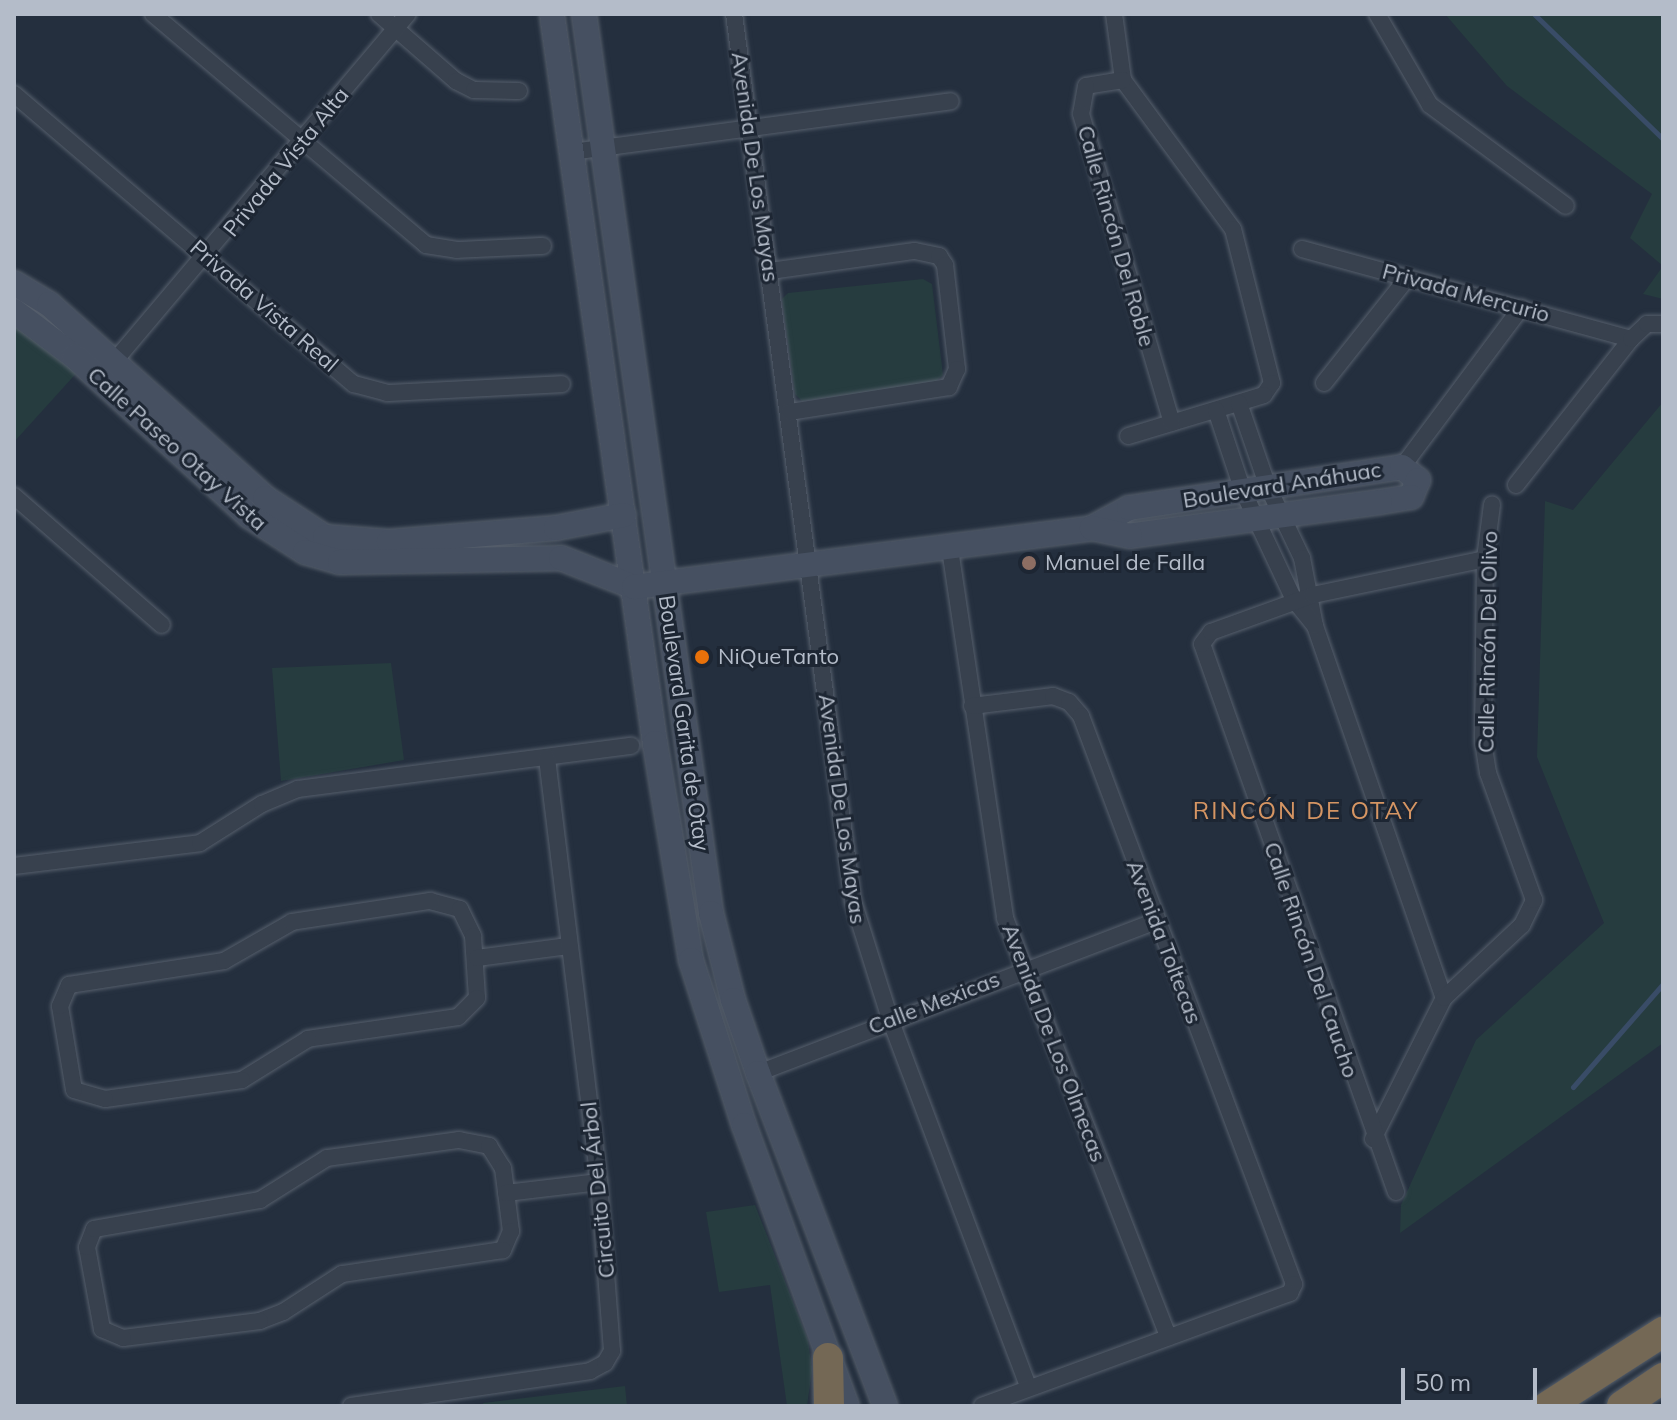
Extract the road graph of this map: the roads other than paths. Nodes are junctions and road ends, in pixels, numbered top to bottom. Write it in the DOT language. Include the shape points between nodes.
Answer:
graph roads {
  1 [pos="153,14"];
  2 [pos="379,14"];
  3 [pos="408,14"];
  4 [pos="552,14"];
  5 [pos="584,14"];
  6 [pos="734,14"];
  7 [pos="1114,14"];
  8 [pos="1377,14"];
  9 [pos="395,28"];
  10 [pos="1123,80"];
  11 [pos="519,91"];
  12 [pos="14,94"];
  13 [pos="951,101"];
  14 [pos="748,129"];
  15 [pos="300,144"];
  16 [pos="603,147"];
  17 [pos="571,152"];
  18 [pos="1566,206"];
  19 [pos="543,246"];
  20 [pos="1302,249"];
  21 [pos="207,257"];
  22 [pos="770,271"];
  23 [pos="1408,277"];
  24 [pos="14,283"];
  25 [pos="1521,308"];
  26 [pos="14,311"];
  27 [pos="1663,324"];
  28 [pos="1631,339"];
  29 [pos="114,362"];
  30 [pos="98,380"];
  31 [pos="1324,383"];
  32 [pos="562,384"];
  33 [pos="1239,403"];
  34 [pos="1216,410"];
  35 [pos="789,412"];
  36 [pos="1172,423"];
  37 [pos="1128,436"];
  38 [pos="1402,467"];
  39 [pos="1374,471"];
  40 [pos="1516,485"];
  41 [pos="1256,489"];
  42 [pos="14,496"];
  43 [pos="1380,502"];
  44 [pos="1492,504"];
  45 [pos="257,507"];
  46 [pos="624,515"];
  47 [pos="1271,516"];
  48 [pos="556,528"];
  49 [pos="1092,528"];
  50 [pos="950,549"];
  51 [pos="561,558"];
  52 [pos="1485,559"];
  53 [pos="808,568"];
  54 [pos="664,584"];
  55 [pos="634,587"];
  56 [pos="1313,595"];
  57 [pos="1294,600"];
  58 [pos="162,625"];
  59 [pos="1315,626"];
  60 [pos="972,706"];
  61 [pos="631,746"];
  62 [pos="547,757"];
  63 [pos="14,866"];
  64 [pos="1156,921"];
  65 [pos="568,946"];
  66 [pos="477,958"];
  67 [pos="1022,970"];
  68 [pos="1444,998"];
  69 [pos="890,1019"];
  70 [pos="758,1073"];
  71 [pos="1373,1139"];
  72 [pos="599,1182"];
  73 [pos="1396,1192"];
  74 [pos="506,1193"];
  75 [pos="1663,1332"];
  76 [pos="1168,1337"];
  77 [pos="828,1358"];
  78 [pos="1663,1378"];
  79 [pos="1029,1388"];
  80 [pos="1559,1401"];
  81 [pos="351,1406"];
  82 [pos="829,1406"];
  83 [pos="847,1406"];
  84 [pos="885,1406"];
  85 [pos="982,1406"];
  86 [pos="1622,1406"];
  1 -- 15 [label="street"];
  2 -- 9 [label="street"];
  3 -- 9 [label="street, Privada Vista Alta"];
  4 -- 17 [label="main road, Boulevard Garita de Otay"];
  5 -- 16 [label="main road, Boulevard Garita de Otay"];
  6 -- 14 [label="street, Avenida De Los Mayas"];
  7 -- 10 [label="street"];
  8 -- 18 [label="street" via="1430,105"];
  9 -- 11 [label="street" via="474,90"];
  9 -- 15 [label="street, Privada Vista Alta"];
  10 -- 33 [label="street" via="1233,229 1271,373 1270,391"];
  10 -- 36 [label="street, Calle Rincón Del Roble" via="1086,86 1081,114"];
  12 -- 21 [label="street, Privada Vista Real"];
  13 -- 14 [label="street"];
  14 -- 16 [label="street"];
  14 -- 22 [label="street, Avenida De Los Mayas"];
  15 -- 19 [label="street" via="426,245 457,250"];
  15 -- 21 [label="street, Privada Vista Alta"];
  16 -- 17 [label="street"];
  16 -- 54 [label="main road, Boulevard Garita de Otay"];
  17 -- 46 [label="main road, Boulevard Garita de Otay"];
  20 -- 23 [label="street, Privada Mercurio"];
  21 -- 29 [label="street, Privada Vista Alta"];
  21 -- 32 [label="street, Privada Vista Real" via="354,384 370,392"];
  22 -- 35 [label="street, Avenida De Los Mayas"];
  22 -- 35 [label="street" via="915,251 939,256 945,265 957,369 949,387"];
  23 -- 25 [label="street, Privada Mercurio"];
  23 -- 31 [label="street"];
  24 -- 29 [label="main road, Calle Paseo Otay Vista" via="49,304"];
  25 -- 28 [label="street, Privada Mercurio"];
  25 -- 38 [label="street"];
  26 -- 30 [label="main road, Calle Paseo Otay Vista" via="34,322"];
  27 -- 28 [label="street" via="1647,324"];
  28 -- 40 [label="street"];
  29 -- 30 [label="street, Privada Vista Alta"];
  29 -- 45 [label="main road, Calle Paseo Otay Vista"];
  30 -- 45 [label="main road, Calle Paseo Otay Vista"];
  33 -- 34 [label="street"];
  33 -- 41 [label="street"];
  34 -- 36 [label="street"];
  34 -- 41 [label="street"];
  35 -- 53 [label="street, Avenida De Los Mayas"];
  36 -- 37 [label="street"];
  38 -- 39 [label="main road, Boulevard Anáhuac"];
  38 -- 43 [label="main road, Boulevard Anáhuac" via="1416,476 1416,493"];
  39 -- 41 [label="main road, Boulevard Anáhuac"];
  39 -- 43 [label="main road"];
  41 -- 47 [label="street"];
  41 -- 47 [label="street"];
  41 -- 49 [label="main road, Boulevard Anáhuac" via="1129,508"];
  42 -- 58 [label="street"];
  43 -- 47 [label="main road, Boulevard Anáhuac"];
  44 -- 52 [label="street, Calle Rincón Del Olivo"];
  45 -- 48 [label="main road, Calle Paseo Otay Vista" via="325,537 355,542"];
  45 -- 51 [label="main road, Calle Paseo Otay Vista" via="305,552 340,562"];
  46 -- 48 [label="main road, Calle Paseo Otay Vista"];
  46 -- 55 [label="main road, Boulevard Garita de Otay"];
  47 -- 49 [label="main road, Boulevard Anáhuac" via="1130,536"];
  47 -- 56 [label="street"];
  47 -- 57 [label="street"];
  48 -- 51 [label="main road"];
  49 -- 50 [label="main road, Boulevard Anáhuac"];
  50 -- 53 [label="main road, Boulevard Anáhuac"];
  50 -- 60 [label="street, Avenida De Los Olmecas"];
  51 -- 55 [label="main road, Calle Paseo Otay Vista"];
  52 -- 56 [label="street, Calle Rincón Del Caucho"];
  52 -- 68 [label="street, Calle Rincón Del Olivo" via="1483,743 1488,773 1534,900 1530,915"];
  53 -- 54 [label="main road, Boulevard Anáhuac"];
  53 -- 69 [label="street, Avenida De Los Mayas" via="853,901"];
  54 -- 55 [label="main road, Boulevard Anáhuac"];
  54 -- 70 [label="main road, Boulevard Garita de Otay" via="711,913"];
  55 -- 77 [label="main road, Boulevard Garita de Otay" via="691,960"];
  56 -- 57 [label="street, Calle Rincón Del Caucho"];
  56 -- 59 [label="street"];
  57 -- 59 [label="street"];
  57 -- 71 [label="street, Calle Rincón Del Caucho" via="1211,632 1202,651"];
  59 -- 68 [label="street"];
  60 -- 64 [label="street, Avenida Toltecas" via="1033,696 1069,702 1081,716"];
  60 -- 67 [label="street, Avenida De Los Olmecas" via="1001,897"];
  61 -- 62 [label="street"];
  62 -- 63 [label="street" via="298,789 262,804 200,843"];
  62 -- 65 [label="street, Circuito Del Árbol"];
  64 -- 67 [label="street, Calle Mexicas"];
  64 -- 76 [label="street, Avenida Toltecas" via="1292,1277 1290,1293"];
  65 -- 66 [label="street"];
  65 -- 72 [label="street, Circuito Del Árbol"];
  66 -- 66 [label="street" via="477,998 458,1017 308,1039 242,1080 93,1099 74,1090 69,1079 60,1006 63,993 81,981 224,961 292,922 430,901 460,909"];
  67 -- 69 [label="street, Calle Mexicas"];
  67 -- 76 [label="street, Avenida De Los Olmecas"];
  68 -- 71 [label="street"];
  69 -- 70 [label="street, Calle Mexicas"];
  69 -- 79 [label="street, Avenida De Los Mayas"];
  70 -- 84 [label="main road, Boulevard Garita de Otay"];
  71 -- 73 [label="street, Calle Rincón Del Caucho"];
  72 -- 74 [label="street"];
  72 -- 81 [label="street, Circuito Del Árbol" via="614,1336 605,1363 590,1371"];
  74 -- 74 [label="street" via="511,1231 503,1250 342,1274 260,1321 123,1338 110,1336 97,1317 87,1247 94,1229 103,1224 260,1200 327,1158 459,1140 489,1146 498,1155"];
  75 -- 80 [label="highway"];
  76 -- 79 [label="street"];
  77 -- 82 [label="highway"];
  77 -- 83 [label="main road, Boulevard Garita de Otay"];
  78 -- 86 [label="highway"];
  79 -- 85 [label="street"];
}
